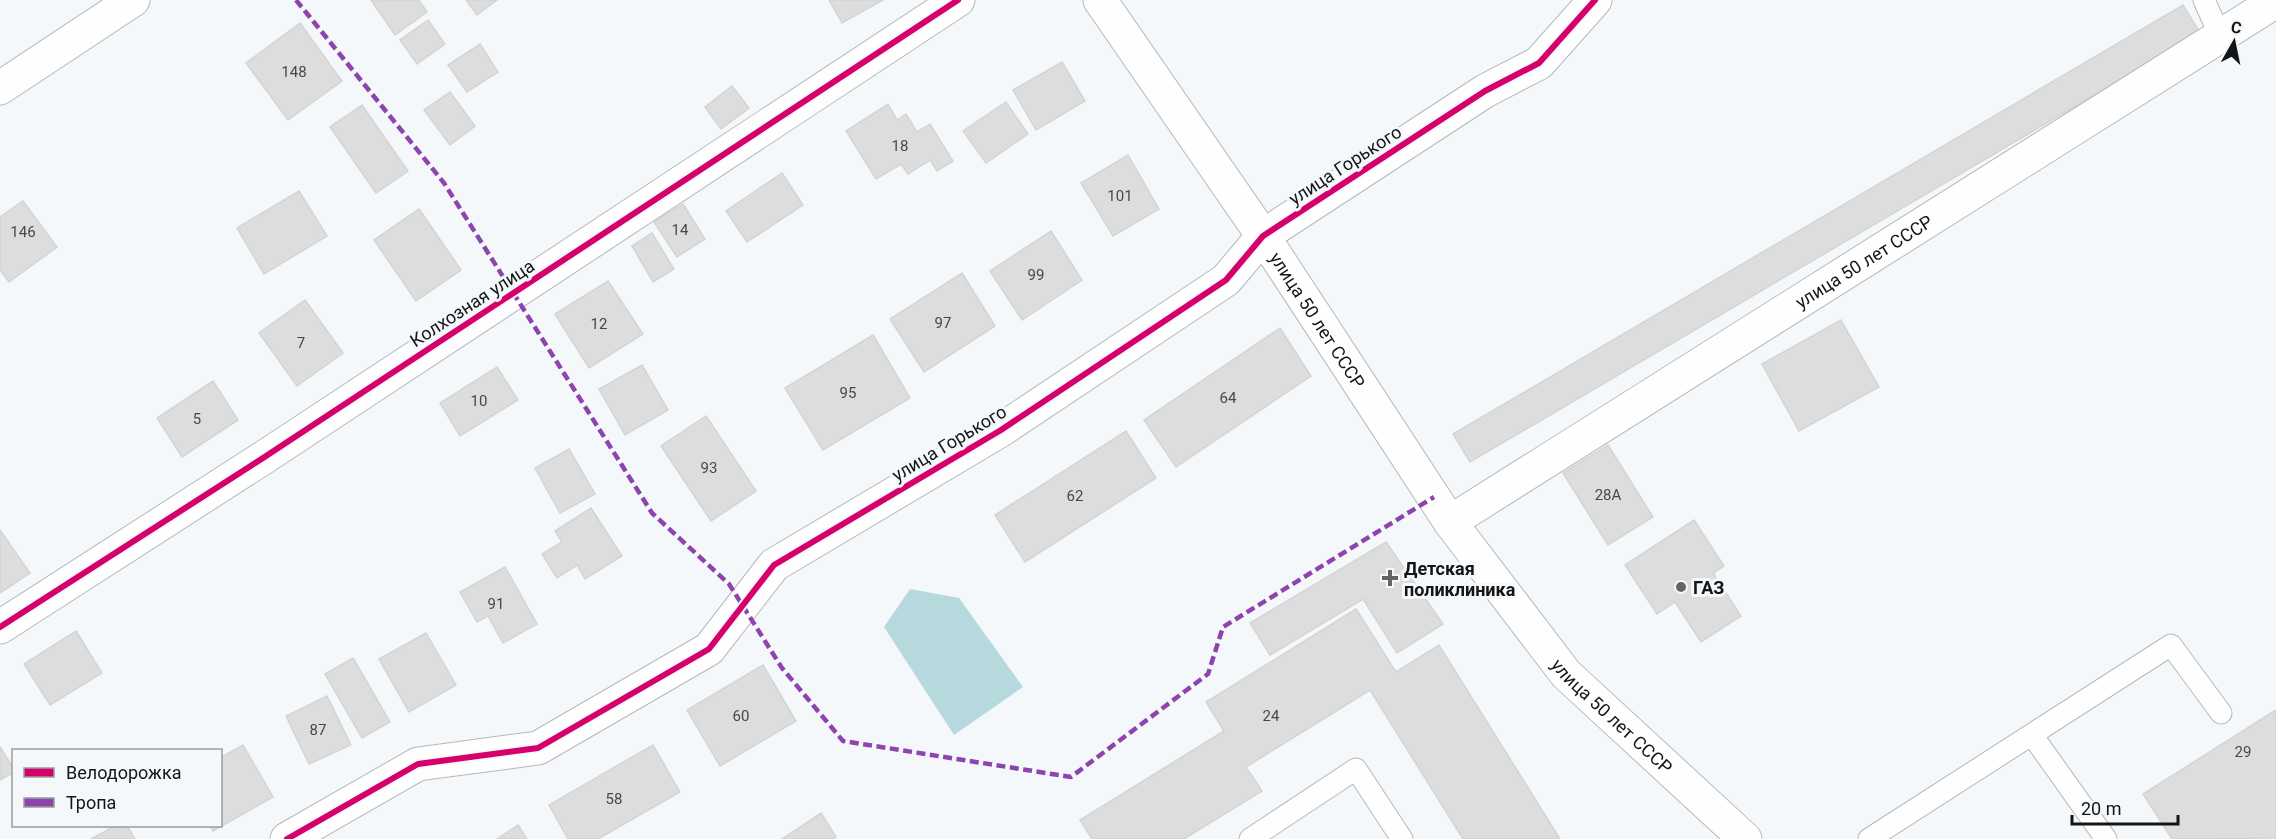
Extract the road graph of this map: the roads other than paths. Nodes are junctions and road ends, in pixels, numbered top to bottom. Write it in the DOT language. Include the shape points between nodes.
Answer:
graph roads {
  1 [pos="133,0"];
  2 [pos="958,0"];
  3 [pos="1100,0"];
  4 [pos="1595,0"];
  5 [pos="2204,0"];
  6 [pos="2276,1"];
  7 [pos="2220,36"];
  8 [pos="0,88"];
  9 [pos="1263,236"];
  10 [pos="1450,522"];
  11 [pos="0,627"];
  12 [pos="2220,713"];
  13 [pos="2032,735"];
  14 [pos="287,839"];
  15 [pos="1250,839"];
  16 [pos="1402,839"];
  17 [pos="1745,839"];
  18 [pos="1869,839"];
  19 [pos="2106,839"];
  1 -- 8 [label="street"];
  2 -- 11 [label="street, Колхозная улица"];
  3 -- 9 [label="street, улица 50 лет СССР"];
  4 -- 9 [label="street, улица Горького" via="1539,63 1485,91"];
  5 -- 7 [label="lane"];
  6 -- 7 [label="street, улица 50 лет СССР"];
  7 -- 10 [label="street, улица 50 лет СССР"];
  9 -- 10 [label="street, улица 50 лет СССР"];
  9 -- 14 [label="street, улица Горького" via="1226,280 1001,430 774,565 709,649 538,748 418,764"];
  10 -- 17 [label="street, улица 50 лет СССР" via="1566,674"];
  12 -- 13 [label="lane" via="2171,645"];
  13 -- 18 [label="lane"];
  13 -- 19 [label="lane"];
  15 -- 16 [label="lane" via="1356,769"];
}
